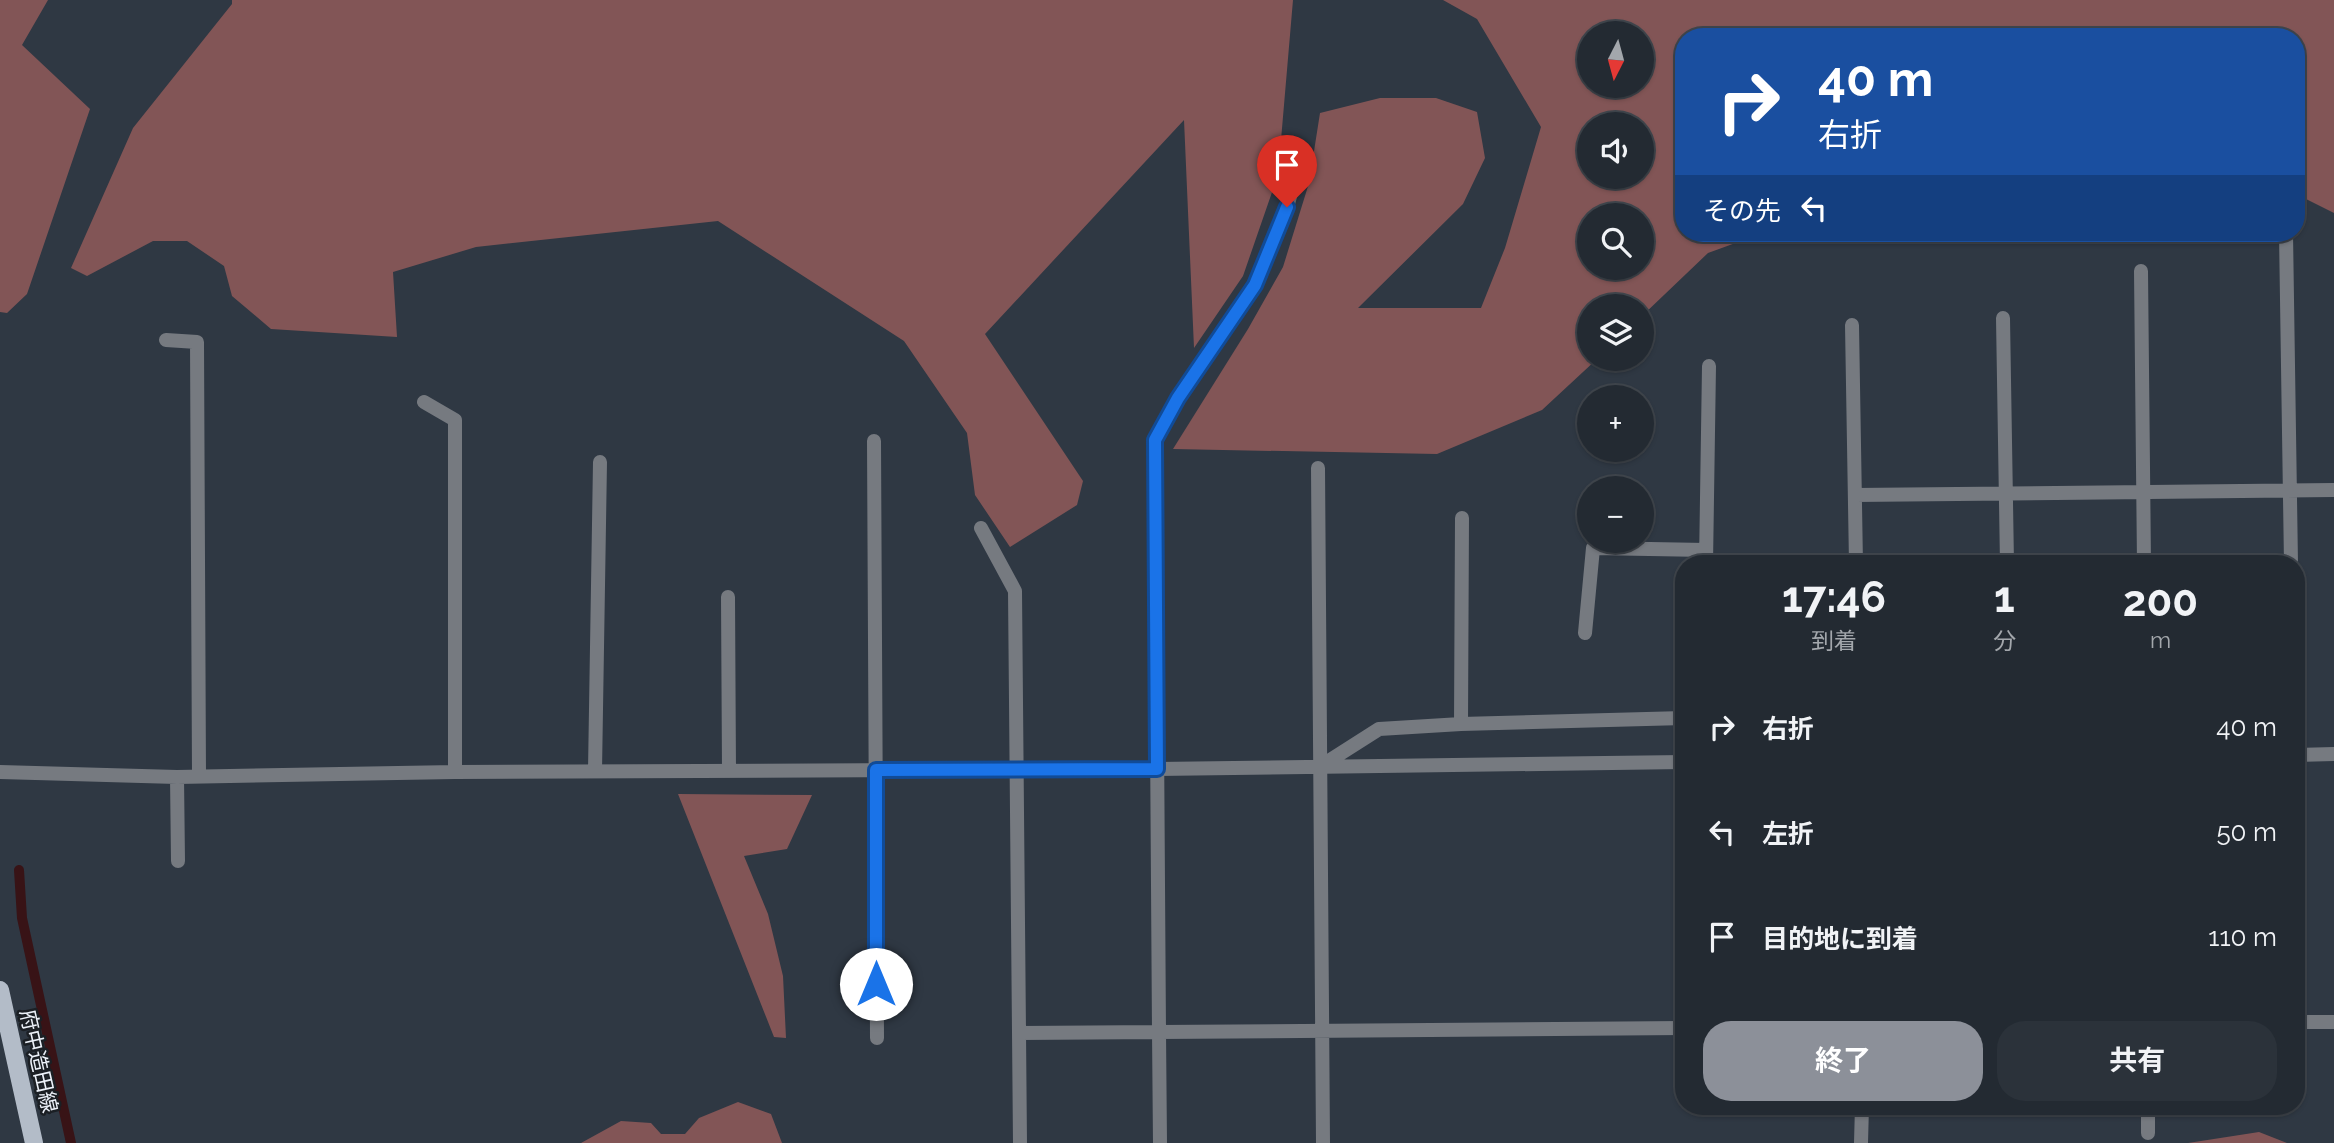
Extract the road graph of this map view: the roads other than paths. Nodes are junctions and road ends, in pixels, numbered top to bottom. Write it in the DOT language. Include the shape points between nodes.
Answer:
graph roads {
  1 [pos="1301,156"];
  2 [pos="2286,242"];
  3 [pos="2141,271"];
  4 [pos="2003,318"];
  5 [pos="1852,325"];
  6 [pos="166,340"];
  7 [pos="1709,366"];
  8 [pos="424,402"];
  9 [pos="874,442"];
  10 [pos="600,463"];
  11 [pos="1318,468"];
  12 [pos="2334,490"];
  13 [pos="2290,491"];
  14 [pos="2143,492"];
  15 [pos="2006,493"];
  16 [pos="1855,495"];
  17 [pos="1462,518"];
  18 [pos="981,528"];
  19 [pos="1681,555"];
  20 [pos="1706,555"];
  21 [pos="1856,555"];
  22 [pos="2007,555"];
  23 [pos="2144,555"];
  24 [pos="2291,555"];
  25 [pos="728,597"];
  26 [pos="1585,633"];
  27 [pos="1675,719"];
  28 [pos="1461,724"];
  29 [pos="2334,754"];
  30 [pos="2305,755"];
  31 [pos="1675,762"];
  32 [pos="1320,767"];
  33 [pos="1157,769"];
  34 [pos="876,770"];
  35 [pos="1016,770"];
  36 [pos="595,771"];
  37 [pos="729,771"];
  38 [pos="0,772"];
  39 [pos="455,772"];
  40 [pos="198,776"];
  41 [pos="177,777"];
  42 [pos="178,861"];
  43 [pos="0,989"];
  44 [pos="2305,1022"];
  45 [pos="2334,1022"];
  46 [pos="1675,1028"];
  47 [pos="1322,1031"];
  48 [pos="1159,1032"];
  49 [pos="1020,1033"];
  50 [pos="877,1038"];
  51 [pos="1862,1115"];
  52 [pos="2148,1115"];
  53 [pos="2148,1133"];
  54 [pos="34,1143"];
  55 [pos="1020,1143"];
  56 [pos="1160,1143"];
  57 [pos="1323,1143"];
  58 [pos="1861,1143"];
  1 -- 33 [label="street" via="1287,207 1255,285 1155,440"];
  2 -- 13 [label="street"];
  3 -- 14 [label="street"];
  4 -- 15 [label="street"];
  5 -- 16 [label="street"];
  6 -- 40 [label="street" via="197,342"];
  7 -- 20 [label="street"];
  8 -- 39 [label="street" via="455,420"];
  9 -- 34 [label="street"];
  10 -- 36 [label="street"];
  11 -- 32 [label="street"];
  12 -- 13 [label="street"];
  13 -- 14 [label="street"];
  13 -- 24 [label="street"];
  14 -- 15 [label="street"];
  14 -- 23 [label="street"];
  15 -- 16 [label="street"];
  15 -- 22 [label="street"];
  16 -- 21 [label="street"];
  17 -- 28 [label="street"];
  18 -- 35 [label="street" via="1015,591"];
  19 -- 26 [label="street" via="1593,548"];
  25 -- 37 [label="street"];
  27 -- 28 [label="street"];
  28 -- 32 [label="street" via="1379,729"];
  29 -- 30 [label="street"];
  31 -- 32 [label="street"];
  32 -- 33 [label="street"];
  32 -- 47 [label="street"];
  33 -- 35 [label="street"];
  33 -- 48 [label="street"];
  34 -- 35 [label="street"];
  34 -- 37 [label="street"];
  34 -- 50 [label="street"];
  35 -- 49 [label="street"];
  36 -- 37 [label="street"];
  36 -- 39 [label="street"];
  38 -- 41 [label="street"];
  39 -- 40 [label="street"];
  40 -- 41 [label="street"];
  41 -- 42 [label="street"];
  43 -- 54 [label="main road, 府中造田線"];
  44 -- 45 [label="street"];
  46 -- 47 [label="street"];
  47 -- 48 [label="street"];
  47 -- 57 [label="street"];
  48 -- 49 [label="street"];
  48 -- 56 [label="street"];
  49 -- 55 [label="street"];
  51 -- 58 [label="street"];
  52 -- 53 [label="street"];
}
